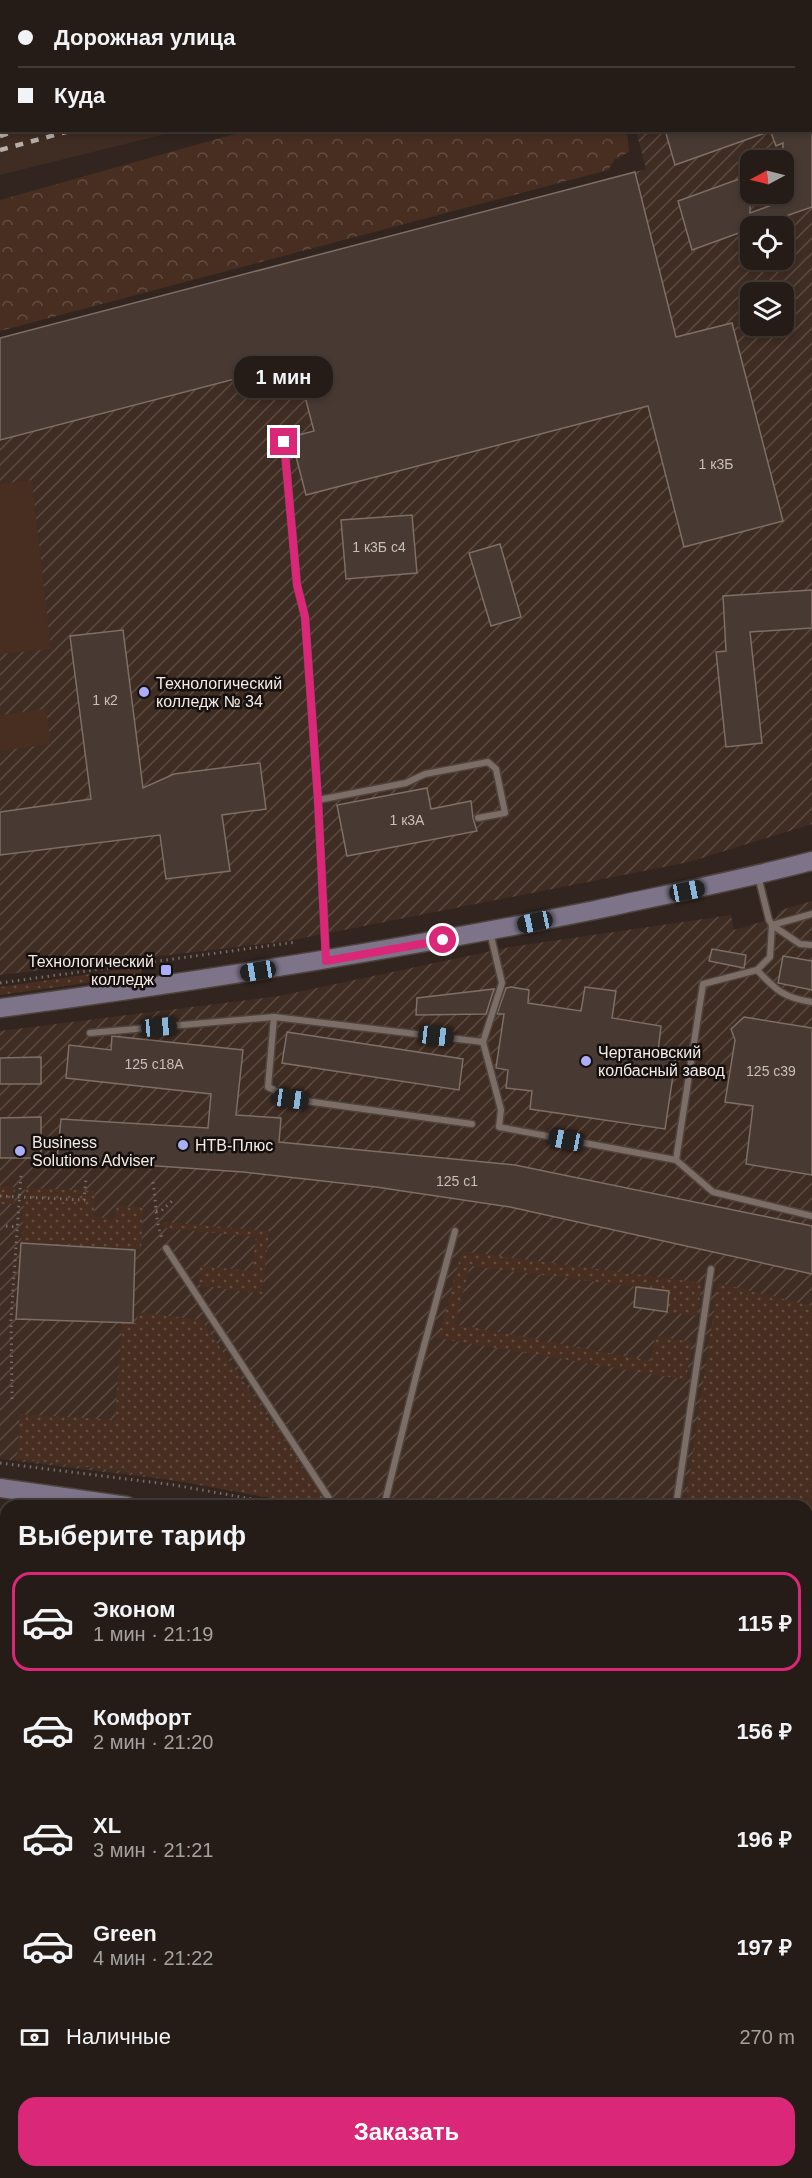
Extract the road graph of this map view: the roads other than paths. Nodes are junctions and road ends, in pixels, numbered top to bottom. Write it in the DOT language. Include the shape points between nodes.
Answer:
graph roads {
  1 [pos="284,442"];
  2 [pos="318,800"];
  3 [pos="478,818"];
  4 [pos="812,861"];
  5 [pos="758,875"];
  6 [pos="812,914"];
  7 [pos="772,925"];
  8 [pos="490,931"];
  9 [pos="812,945"];
  10 [pos="326,961"];
  11 [pos="757,970"];
  12 [pos="812,1002"];
  13 [pos="0,1008"];
  14 [pos="274,1017"];
  15 [pos="90,1033"];
  16 [pos="483,1042"];
  17 [pos="472,1124"];
  18 [pos="676,1160"];
  19 [pos="812,1216"];
  20 [pos="455,1231"];
  21 [pos="166,1248"];
  22 [pos="711,1269"];
  23 [pos="2,1488"];
  24 [pos="53,1500"];
  25 [pos="85,1500"];
  26 [pos="330,1500"];
  27 [pos="385,1500"];
  28 [pos="677,1500"];
  1 -- 2 [label="lane" via="297,585 305,617"];
  2 -- 3 [label="lane" via="488,762 496,769 505,813"];
  2 -- 10 [label="lane"];
  4 -- 5 [label="main road"];
  5 -- 7 [label="lane"];
  5 -- 8 [label="main road"];
  6 -- 7 [label="lane"];
  7 -- 9 [label="lane" via="800,944"];
  7 -- 11 [label="lane" via="770,957"];
  8 -- 10 [label="main road"];
  8 -- 16 [label="lane" via="502,983"];
  10 -- 13 [label="main road"];
  11 -- 12 [label="lane" via="777,991 794,1000"];
  11 -- 18 [label="lane" via="703,984"];
  14 -- 15 [label="lane"];
  14 -- 16 [label="lane"];
  14 -- 17 [label="lane" via="268,1087 291,1099"];
  16 -- 18 [label="lane" via="501,1110 499,1127"];
  18 -- 19 [label="lane" via="713,1192"];
  20 -- 27 [label="lane"];
  21 -- 26 [label="lane"];
  22 -- 28 [label="lane"];
  23 -- 24 [label="main road"];
  23 -- 25 [label="main road"];
}
